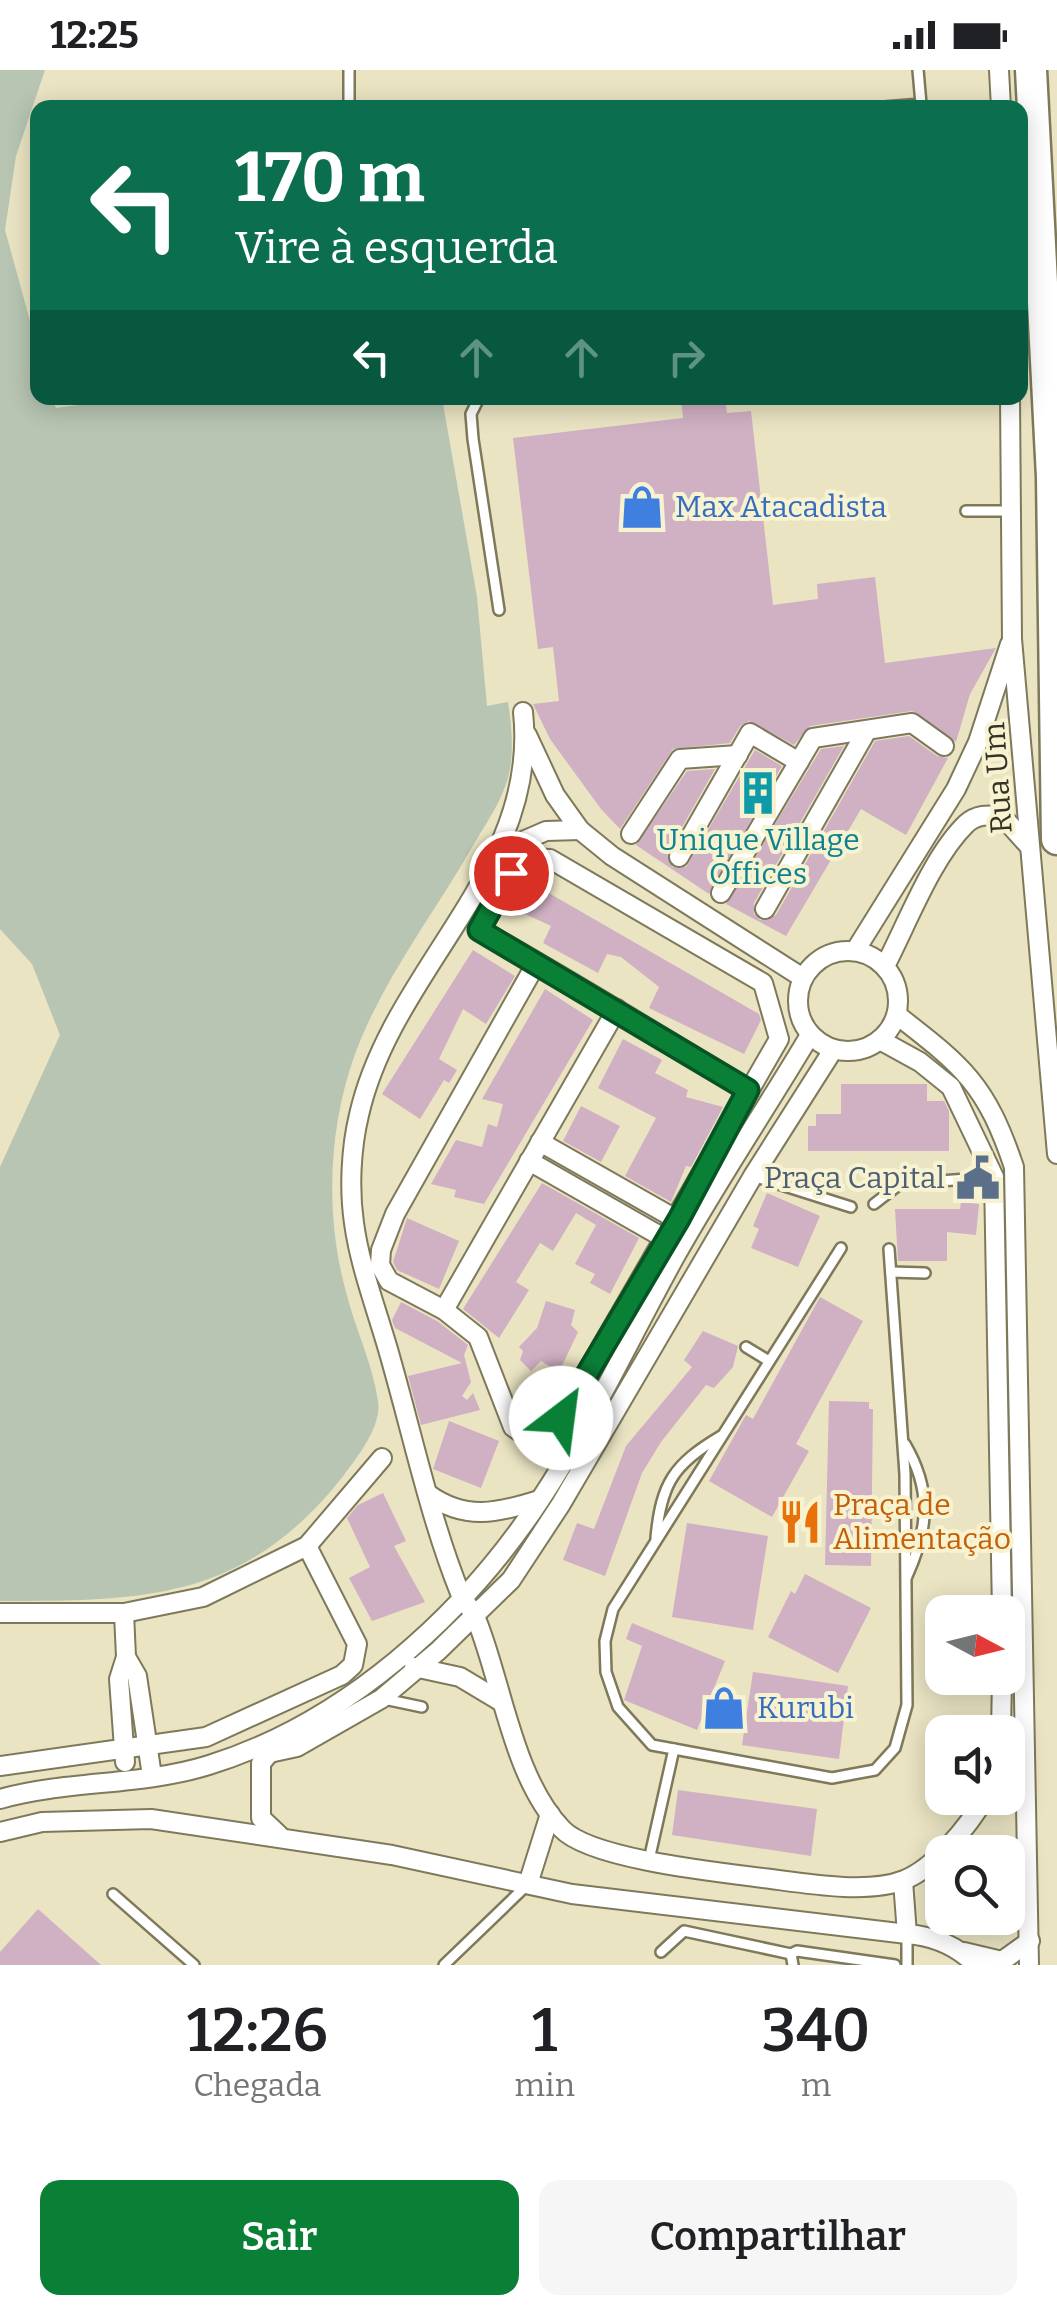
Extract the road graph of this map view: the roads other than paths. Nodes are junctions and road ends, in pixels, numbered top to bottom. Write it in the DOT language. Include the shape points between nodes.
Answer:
graph roads {
  1 [pos="349,70"];
  2 [pos="918,70"];
  3 [pos="999,70"];
  4 [pos="1030,70"];
  5 [pos="349,100"];
  6 [pos="920,100"];
  7 [pos="1001,100"];
  8 [pos="476,405"];
  9 [pos="1010,405"];
  10 [pos="966,511"];
  11 [pos="1012,511"];
  12 [pos="498,610"];
  13 [pos="1012,639"];
  14 [pos="866,732"];
  15 [pos="944,746"];
  16 [pos="738,755"];
  17 [pos="799,762"];
  18 [pos="580,830"];
  19 [pos="631,834"];
  20 [pos="1044,844"];
  21 [pos="502,850"];
  22 [pos="679,857"];
  23 [pos="721,893"];
  24 [pos="765,908"];
  25 [pos="856,951"];
  26 [pos="537,962"];
  27 [pos="885,966"];
  28 [pos="803,978"];
  29 [pos="617,1009"];
  30 [pos="896,1015"];
  31 [pos="810,1035"];
  32 [pos="880,1040"];
  33 [pos="833,1050"];
  34 [pos="748,1090"];
  35 [pos="540,1142"];
  36 [pos="1057,1154"];
  37 [pos="528,1161"];
  38 [pos="753,1176"];
  39 [pos="994,1177"];
  40 [pos="874,1204"];
  41 [pos="851,1207"];
  42 [pos="685,1224"];
  43 [pos="673,1243"];
  44 [pos="841,1248"];
  45 [pos="890,1249"];
  46 [pos="891,1272"];
  47 [pos="925,1273"];
  48 [pos="444,1310"];
  49 [pos="746,1347"];
  50 [pos="769,1361"];
  51 [pos="723,1434"];
  52 [pos="903,1441"];
  53 [pos="382,1458"];
  54 [pos="428,1494"];
  55 [pos="540,1500"];
  56 [pos="656,1542"];
  57 [pos="306,1546"];
  58 [pos="906,1578"];
  59 [pos="1002,1595"];
  60 [pos="462,1599"];
  61 [pos="124,1612"];
  62 [pos="0,1613"];
  63 [pos="476,1616"];
  64 [pos="126,1657"];
  65 [pos="392,1662"];
  66 [pos="419,1669"];
  67 [pos="381,1699"];
  68 [pos="500,1702"];
  69 [pos="422,1707"];
  70 [pos="287,1730"];
  71 [pos="148,1748"];
  72 [pos="674,1749"];
  73 [pos="124,1751"];
  74 [pos="274,1752"];
  75 [pos="0,1766"];
  76 [pos="152,1776"];
  77 [pos="126,1778"];
  78 [pos="0,1799"];
  79 [pos="550,1814"];
  80 [pos="975,1815"];
  81 [pos="0,1832"];
  82 [pos="958,1835"];
  83 [pos="279,1836"];
  84 [pos="649,1860"];
  85 [pos="1025,1864"];
  86 [pos="1030,1867"];
  87 [pos="925,1868"];
  88 [pos="903,1881"];
  89 [pos="528,1884"];
  90 [pos="113,1894"];
  91 [pos="907,1934"];
  92 [pos="1030,1941"];
  93 [pos="661,1952"];
  94 [pos="969,1958"];
  95 [pos="792,1959"];
  96 [pos="194,1965"];
  97 [pos="444,1965"];
  98 [pos="896,1965"];
  99 [pos="907,1965"];
  100 [pos="1028,1965"];
  1 -- 5 [label="lane"];
  2 -- 6 [label="lane"];
  3 -- 7 [label="street"];
  4 -- 20 [label="highway" via="1052,476"];
  8 -- 12 [label="lane" via="473,439"];
  9 -- 11 [label="street, Rua Um"];
  10 -- 11 [label="lane"];
  11 -- 13 [label="street, Rua Um"];
  13 -- 20 [label="street, Rua Um"];
  13 -- 25 [label="street" via="956,789"];
  14 -- 15 [label="street" via="912,724"];
  14 -- 17 [label="street" via="814,738"];
  14 -- 24 [label="street"];
  16 -- 17 [label="street" via="750,734"];
  16 -- 19 [label="street" via="680,759"];
  16 -- 22 [label="street"];
  17 -- 23 [label="street"];
  18 -- 21 [label="street" via="546,830"];
  18 -- 21 [label="street" via="556,795 524,721 519,798"];
  18 -- 28 [label="street"];
  20 -- 27 [label="street" via="1002,816 983,814 966,823"];
  20 -- 36 [label="street, Rua Um"];
  21 -- 54 [label="street" via="383,1041 356,1134 354,1224"];
  25 -- 27 [label="street"];
  25 -- 28 [label="street" via="825,956"];
  26 -- 29 [label="street"];
  26 -- 34 [label="street" via="479,930 511,873 540,857 763,983 779,1039"];
  26 -- 48 [label="street" via="381,1250 380,1265 390,1281"];
  27 -- 30 [label="street" via="898,998"];
  28 -- 31 [label="street" via="798,1008"];
  29 -- 34 [label="street"];
  29 -- 35 [label="street"];
  30 -- 32 [label="street"];
  30 -- 86 [label="street" via="964,1067 986,1096 1014,1167"];
  31 -- 33 [label="street"];
  31 -- 42 [label="street"];
  32 -- 33 [label="street" via="850,1052"];
  32 -- 39 [label="street" via="951,1087"];
  33 -- 38 [label="street"];
  34 -- 42 [label="street"];
  35 -- 37 [label="street"];
  35 -- 42 [label="street"];
  37 -- 43 [label="street"];
  37 -- 48 [label="street"];
  38 -- 41 [label="lane"];
  38 -- 63 [label="street" via="561,1504 510,1580"];
  39 -- 40 [label="lane" via="900,1184"];
  39 -- 59 [label="street"];
  42 -- 43 [label="street"];
  43 -- 48 [label="street" via="544,1448 513,1427 478,1338"];
  43 -- 55 [label="street"];
  44 -- 50 [label="lane"];
  45 -- 46 [label="lane"];
  46 -- 47 [label="lane"];
  46 -- 52 [label="lane"];
  49 -- 50 [label="lane"];
  50 -- 51 [label="lane"];
  51 -- 56 [label="lane"];
  51 -- 56 [label="lane" via="686,1457 667,1482"];
  52 -- 58 [label="lane"];
  52 -- 58 [label="lane" via="921,1472 925,1512"];
  53 -- 57 [label="street"];
  54 -- 55 [label="street" via="471,1513 496,1514"];
  54 -- 60 [label="street"];
  55 -- 60 [label="street"];
  56 -- 72 [label="lane" via="612,1609 606,1672 630,1724 652,1744"];
  57 -- 61 [label="street" via="203,1597"];
  57 -- 71 [label="street" via="353,1635 353,1664 260,1715"];
  58 -- 72 [label="lane" via="907,1705 895,1748 876,1770 832,1778"];
  60 -- 63 [label="street"];
  60 -- 65 [label="street"];
  61 -- 62 [label="street"];
  61 -- 64 [label="street"];
  63 -- 66 [label="street"];
  63 -- 68 [label="street"];
  64 -- 71 [label="street" via="137,1676"];
  64 -- 73 [label="street" via="120,1679"];
  65 -- 66 [label="street"];
  65 -- 70 [label="street" via="362,1688"];
  66 -- 67 [label="street"];
  66 -- 68 [label="street" via="460,1678"];
  67 -- 69 [label="lane"];
  67 -- 74 [label="street" via="298,1747"];
  68 -- 79 [label="street"];
  70 -- 74 [label="street"];
  70 -- 76 [label="street" via="209,1765"];
  71 -- 73 [label="street"];
  71 -- 76 [label="street"];
  72 -- 84 [label="lane"];
  73 -- 75 [label="street"];
  73 -- 77 [label="street"];
  74 -- 83 [label="street" via="261,1763 258,1792 261,1818"];
  76 -- 77 [label="street"];
  77 -- 78 [label="street"];
  79 -- 84 [label="street" via="579,1841"];
  79 -- 89 [label="street"];
  80 -- 82 [label="street"];
  81 -- 83 [label="street" via="42,1822 150,1820"];
  83 -- 89 [label="street"];
  84 -- 88 [label="street" via="830,1887"];
  85 -- 86 [label="street"];
  86 -- 92 [label="street"];
  87 -- 88 [label="street"];
  88 -- 91 [label="street"];
  89 -- 91 [label="street"];
  89 -- 97 [label="lane"];
  90 -- 96 [label="lane"];
  91 -- 94 [label="street"];
  91 -- 99 [label="lane"];
  92 -- 94 [label="street" via="1002,1960"];
  92 -- 100 [label="street"];
  93 -- 95 [label="lane" via="684,1931"];
  95 -- 98 [label="lane" via="797,1951"];
}
